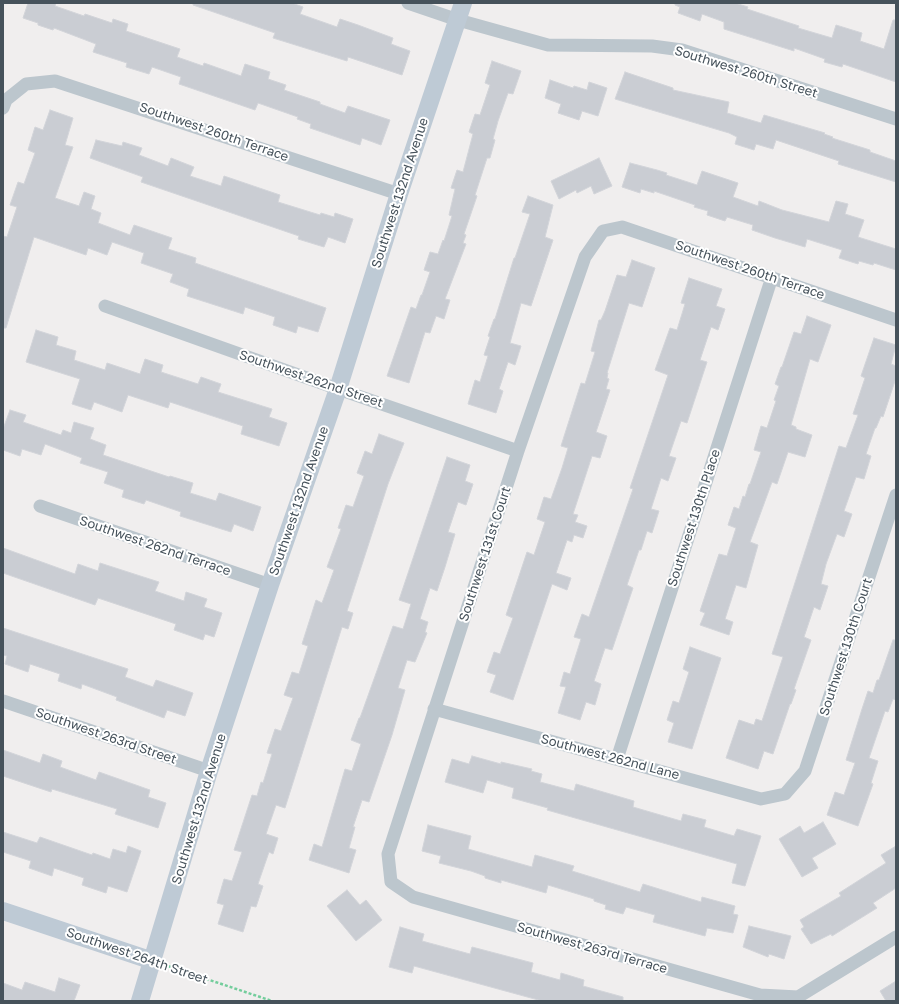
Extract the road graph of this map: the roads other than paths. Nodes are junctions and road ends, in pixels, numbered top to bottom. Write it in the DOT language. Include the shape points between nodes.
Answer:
graph roads {
  1 [pos="408,3"];
  2 [pos="463,3"];
  3 [pos="458,20"];
  4 [pos="3,108"];
  5 [pos="896,119"];
  6 [pos="399,194"];
  7 [pos="603,232"];
  8 [pos="772,277"];
  9 [pos="105,306"];
  10 [pos="896,320"];
  11 [pos="338,389"];
  12 [pos="518,451"];
  13 [pos="896,495"];
  14 [pos="40,506"];
  15 [pos="894,510"];
  16 [pos="270,585"];
  17 [pos="3,701"];
  18 [pos="434,709"];
  19 [pos="617,759"];
  20 [pos="209,771"];
  21 [pos="786,794"];
  22 [pos="391,882"];
  23 [pos="3,911"];
  24 [pos="896,937"];
  25 [pos="153,961"];
  26 [pos="140,1001"];
  1 -- 3 [label="street, Southwest 260th Street"];
  2 -- 3 [label="street, Southwest 132nd Avenue"];
  3 -- 5 [label="street, Southwest 260th Street" via="548,45 652,46 682,50"];
  3 -- 6 [label="street, Southwest 132nd Avenue"];
  4 -- 6 [label="street, Southwest 260th Terrace" via="6,100 26,84 55,81"];
  6 -- 11 [label="street, Southwest 132nd Avenue"];
  7 -- 8 [label="street, Southwest 260th Terrace" via="622,227"];
  7 -- 12 [label="street, Southwest 131st Court" via="585,257"];
  8 -- 10 [label="street, Southwest 260th Terrace"];
  8 -- 19 [label="street, Southwest 130th Place"];
  9 -- 11 [label="street, Southwest 262nd Street"];
  11 -- 12 [label="street, Southwest 262nd Street"];
  11 -- 16 [label="street, Southwest 132nd Avenue"];
  12 -- 18 [label="street, Southwest 131st Court"];
  13 -- 15 [label="street, Southwest 130th Court"];
  14 -- 16 [label="street, Southwest 262nd Terrace"];
  15 -- 21 [label="street, Southwest 130th Court" via="805,772"];
  16 -- 20 [label="street, Southwest 132nd Avenue"];
  17 -- 20 [label="street, Southwest 263rd Street"];
  18 -- 19 [label="street, Southwest 262nd Lane"];
  18 -- 22 [label="street, Southwest 131st Court" via="388,854"];
  19 -- 21 [label="street, Southwest 262nd Lane" via="761,799"];
  20 -- 25 [label="street, Southwest 132nd Avenue"];
  22 -- 24 [label="street, Southwest 263rd Terrace" via="414,897 760,995 798,997"];
  23 -- 25 [label="street, Southwest 264th Street"];
  25 -- 26 [label="street, Southwest 132nd Avenue"];
}
